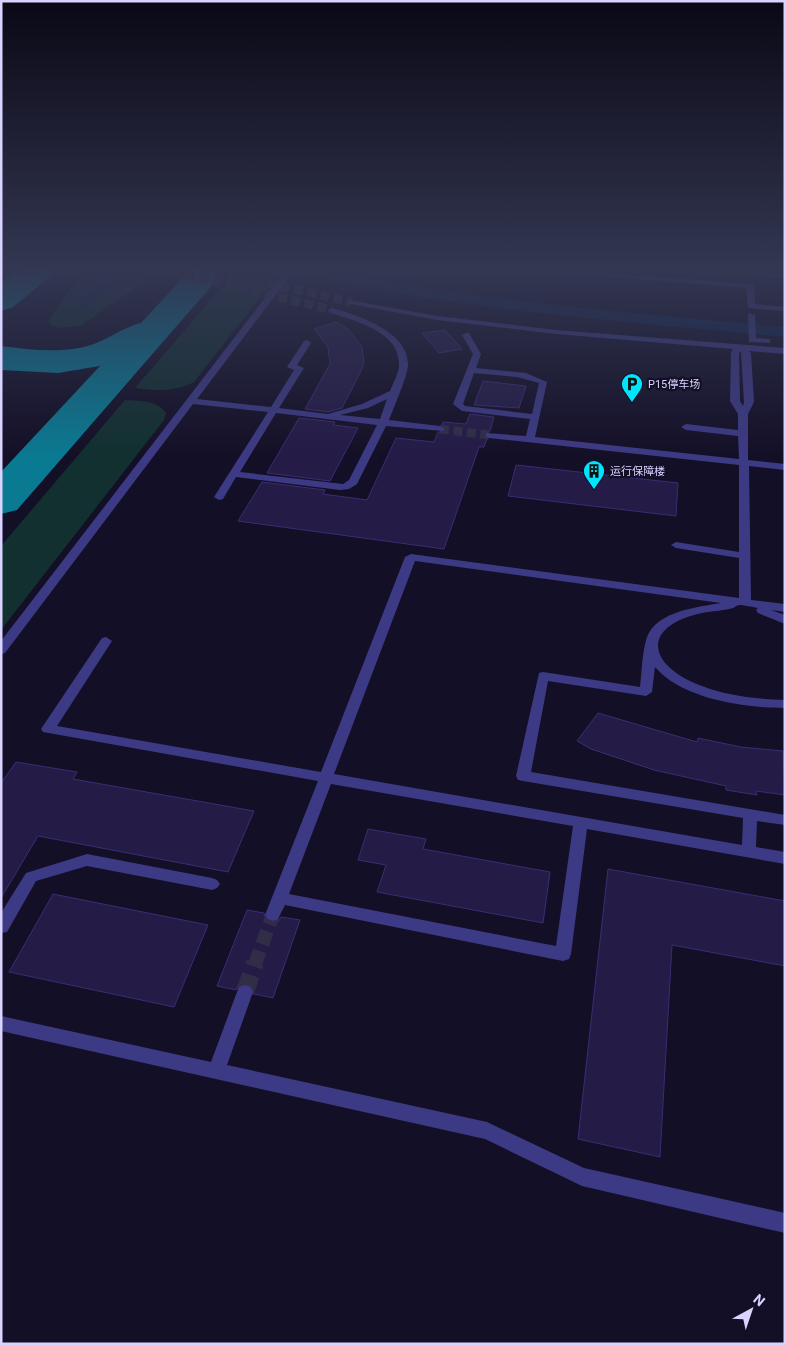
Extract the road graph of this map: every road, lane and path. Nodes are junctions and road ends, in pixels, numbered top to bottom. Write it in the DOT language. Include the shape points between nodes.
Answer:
graph roads {
  1 [pos="244,331"];
  2 [pos="382,331"];
  3 [pos="556,331"];
  4 [pos="752,331"];
  5 [pos="466,335"];
  6 [pos="307,343"];
  7 [pos="785,343"];
  8 [pos="741,351"];
  9 [pos="785,351"];
  10 [pos="785,357"];
  11 [pos="471,370"];
  12 [pos="395,392"];
  13 [pos="191,401"];
  14 [pos="274,410"];
  15 [pos="743,414"];
  16 [pos="321,416"];
  17 [pos="535,417"];
  18 [pos="383,423"];
  19 [pos="686,427"];
  20 [pos="440,429"];
  21 [pos="744,434"];
  22 [pos="488,435"];
  23 [pos="530,439"];
  24 [pos="745,462"];
  25 [pos="785,467"];
  26 [pos="234,474"];
  27 [pos="219,497"];
  28 [pos="676,545"];
  29 [pos="746,556"];
  30 [pos="745,603"];
  31 [pos="785,608"];
  32 [pos="785,620"];
  33 [pos="106,641"];
  34 [pos="651,644"];
  35 [pos="1,650"];
  36 [pos="785,704"];
  37 [pos="325,778"];
  38 [pos="750,814"];
  39 [pos="785,820"];
  40 [pos="581,823"];
  41 [pos="750,852"];
  42 [pos="785,858"];
  43 [pos="212,884"];
  44 [pos="280,898"];
  45 [pos="273,915"];
  46 [pos="1,927"];
  47 [pos="245,992"];
  48 [pos="1,1024"];
  49 [pos="216,1072"];
  50 [pos="785,1223"];
  1 -- 13 [label="street"];
  2 -- 12 [label="street" via="401,350 404,366"];
  3 -- 8 [label="street"];
  4 -- 7 [label="street" via="752,340"];
  5 -- 11 [label="street" via="476,354"];
  6 -- 14 [label="street" via="291,367 300,368"];
  8 -- 9 [label="street"];
  8 -- 10 [label="street"];
  8 -- 15 [label="street" via="749,402"];
  8 -- 15 [label="street" via="735,401"];
  11 -- 17 [label="street" via="536,378 543,382"];
  11 -- 17 [label="street" via="458,404 462,408"];
  12 -- 16 [label="street" via="366,406"];
  12 -- 18 [label="street"];
  13 -- 14 [label="street"];
  13 -- 35 [label="street"];
  14 -- 16 [label="street"];
  14 -- 26 [label="street"];
  15 -- 21 [label="street"];
  16 -- 18 [label="street"];
  17 -- 23 [label="street"];
  18 -- 20 [label="street"];
  18 -- 26 [label="street" via="353,482 346,486"];
  19 -- 21 [label="street"];
  21 -- 24 [label="street"];
  22 -- 23 [label="street"];
  23 -- 24 [label="street"];
  24 -- 25 [label="street"];
  24 -- 29 [label="street"];
  26 -- 27 [label="street"];
  28 -- 29 [label="street"];
  29 -- 30 [label="street"];
  30 -- 31 [label="street"];
  30 -- 32 [label="street"];
  30 -- 34 [label="street" via="686,614 663,625 654,634"];
  30 -- 37 [label="street" via="411,557"];
  33 -- 37 [label="street" via="48,729"];
  34 -- 36 [label="street" via="657,663 689,686 719,696"];
  34 -- 38 [label="street" via="646,692 543,676 523,776"];
  37 -- 40 [label="street"];
  37 -- 44 [label="street"];
  38 -- 39 [label="street"];
  38 -- 41 [label="street"];
  40 -- 41 [label="street"];
  40 -- 44 [label="street" via="563,954"];
  41 -- 42 [label="street"];
  43 -- 46 [label="street" via="86,860 31,877"];
  44 -- 45 [label="street"];
  47 -- 49 [label="street"];
  48 -- 49 [label="street"];
  49 -- 50 [label="street" via="487,1132 582,1177"];
}
